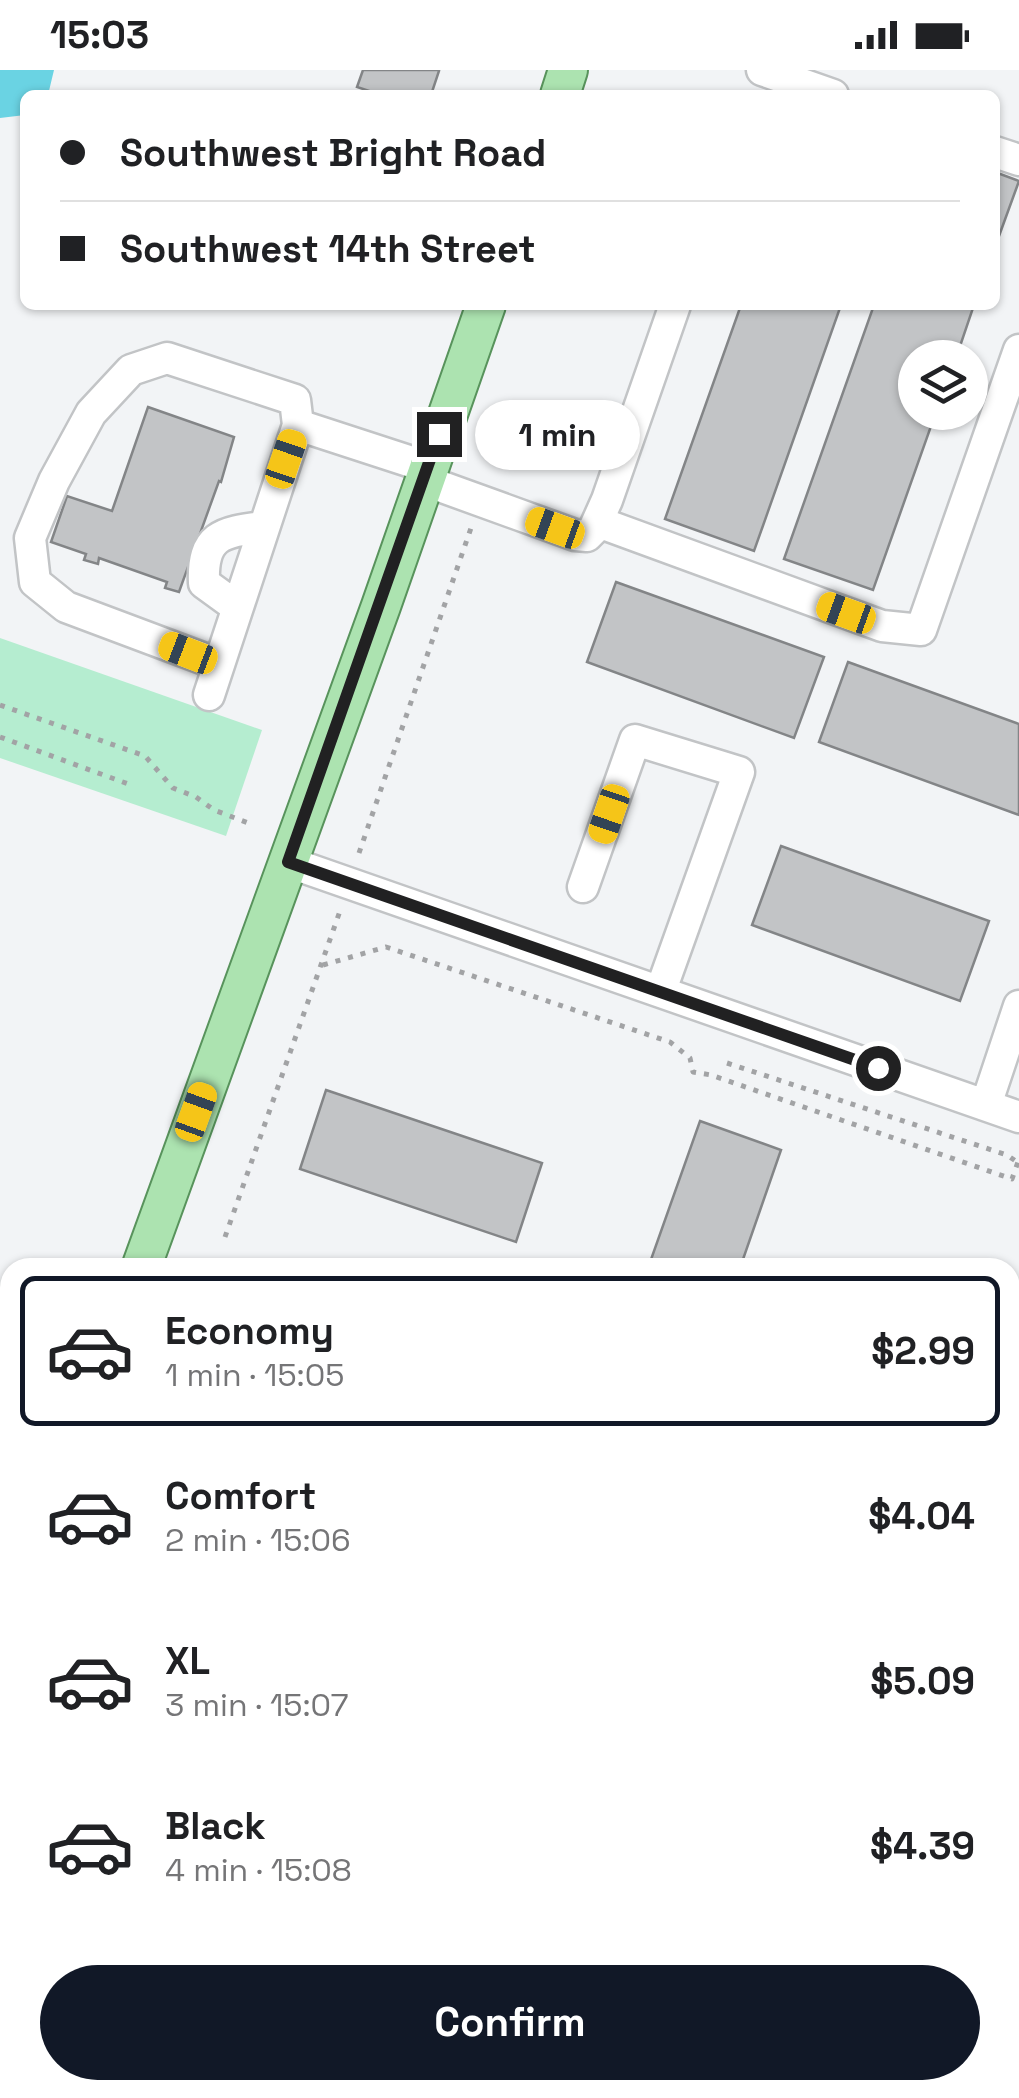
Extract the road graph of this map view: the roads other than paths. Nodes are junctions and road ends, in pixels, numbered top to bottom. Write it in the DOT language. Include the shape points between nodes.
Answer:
graph roads {
  1 [pos="759,70"];
  2 [pos="818,90"];
  3 [pos="484,310"];
  4 [pos="673,310"];
  5 [pos="1019,350"];
  6 [pos="298,425"];
  7 [pos="425,473"];
  8 [pos="598,522"];
  9 [pos="262,527"];
  10 [pos="237,607"];
  11 [pos="218,664"];
  12 [pos="208,694"];
  13 [pos="288,862"];
  14 [pos="582,887"];
  15 [pos="661,990"];
  16 [pos="1019,1006"];
  17 [pos="986,1105"];
  18 [pos="1019,1117"];
  19 [pos="145,1258"];
  1 -- 2 [label="street"];
  3 -- 7 [label="main road"];
  4 -- 8 [label="street"];
  5 -- 8 [label="street" via="922,630 882,626"];
  6 -- 7 [label="street"];
  6 -- 9 [label="street"];
  6 -- 11 [label="street" via="295,400 167,358 131,370 91,413 30,538 34,582 66,606"];
  7 -- 8 [label="street" via="480,502 575,535 586,536"];
  7 -- 13 [label="main road"];
  9 -- 10 [label="street"];
  9 -- 10 [label="street" via="217,536 203,564 204,584"];
  10 -- 11 [label="street"];
  11 -- 12 [label="street"];
  13 -- 15 [label="street"];
  13 -- 19 [label="main road"];
  14 -- 15 [label="street" via="635,740 739,772"];
  15 -- 17 [label="street"];
  16 -- 17 [label="street"];
  17 -- 18 [label="street"];
}
